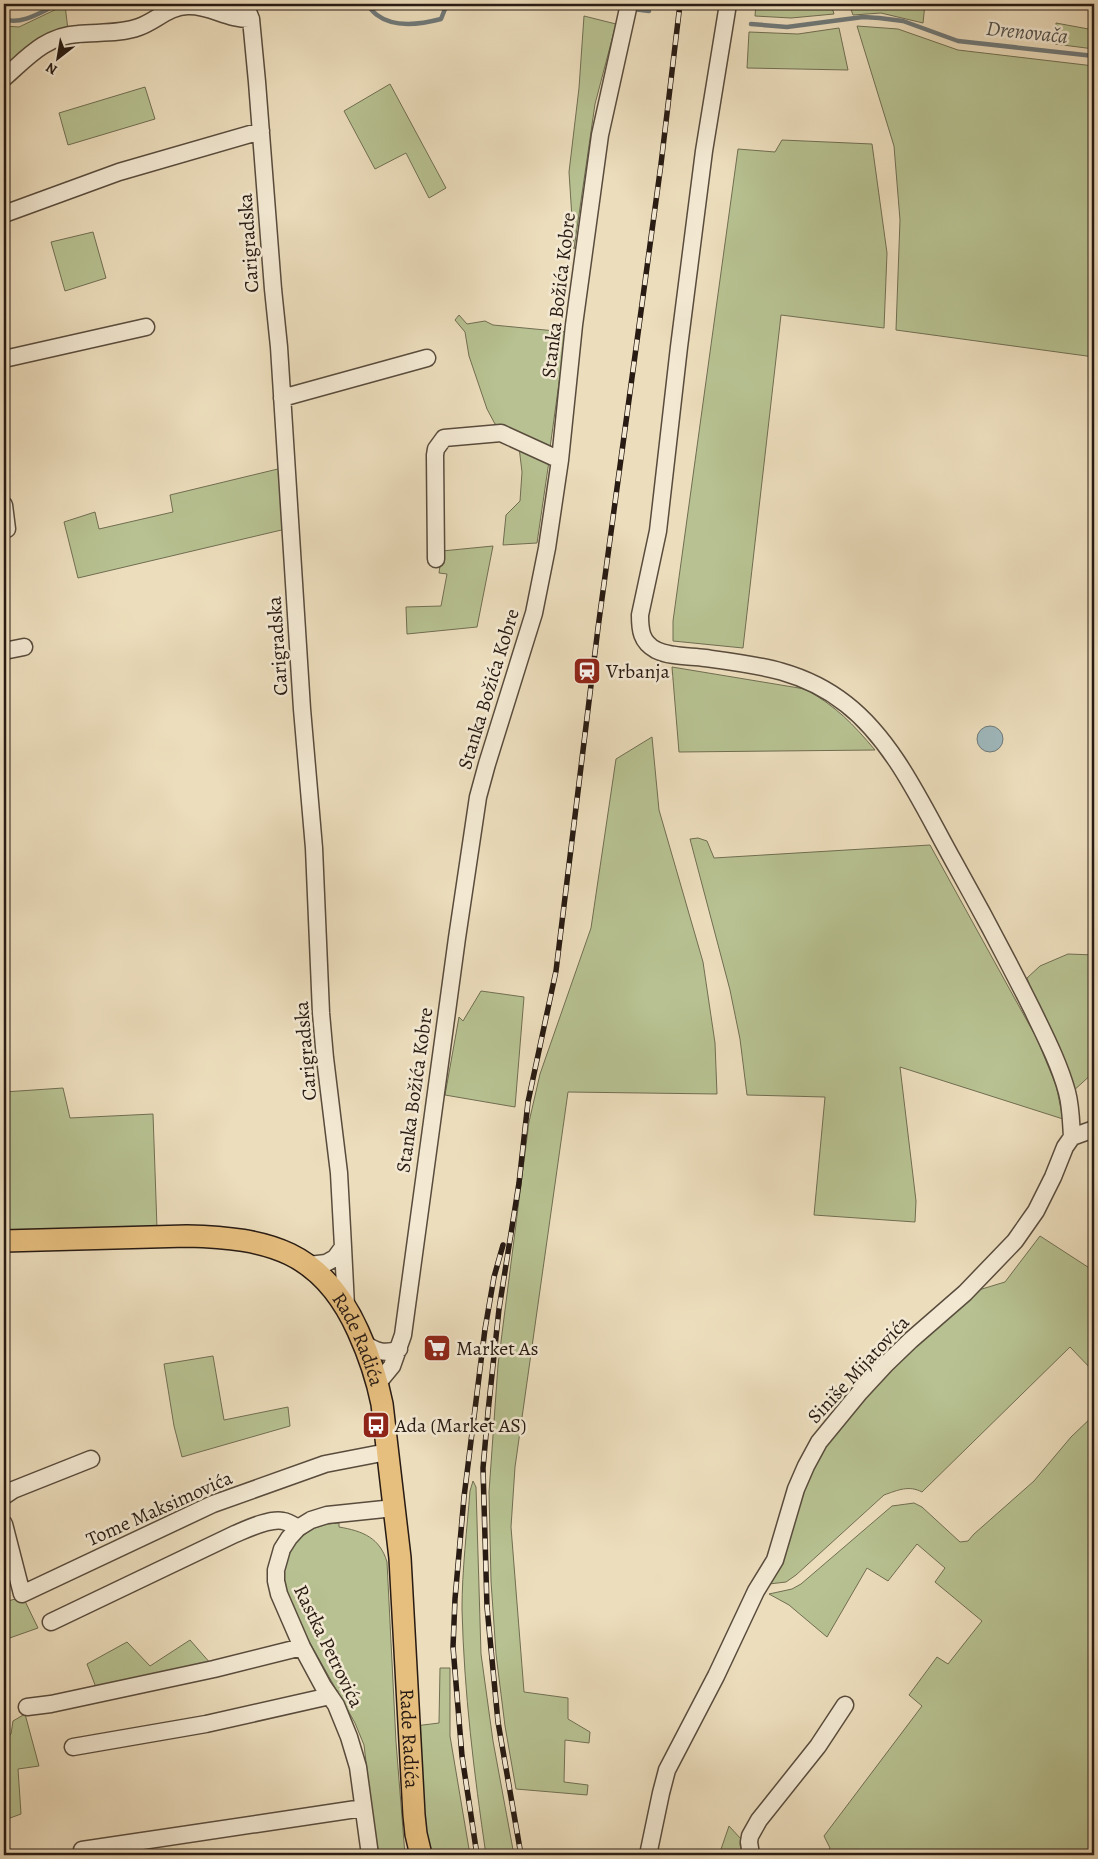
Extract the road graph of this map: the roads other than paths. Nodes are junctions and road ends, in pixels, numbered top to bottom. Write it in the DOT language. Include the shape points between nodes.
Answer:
graph roads {
  1 [pos="728,4"];
  2 [pos="247,10"];
  3 [pos="628,11"];
  4 [pos="4,78"];
  5 [pos="261,131"];
  6 [pos="4,214"];
  7 [pos="146,327"];
  8 [pos="4,358"];
  9 [pos="427,358"];
  10 [pos="282,398"];
  11 [pos="560,460"];
  12 [pos="4,505"];
  13 [pos="7,529"];
  14 [pos="436,559"];
  15 [pos="24,647"];
  16 [pos="4,651"];
  17 [pos="1094,1129"];
  18 [pos="1072,1137"];
  19 [pos="4,1241"];
  20 [pos="343,1247"];
  21 [pos="309,1265"];
  22 [pos="346,1306"];
  23 [pos="363,1343"];
  24 [pos="399,1349"];
  25 [pos="378,1383"];
  26 [pos="387,1452"];
  27 [pos="90,1459"];
  28 [pos="4,1496"];
  29 [pos="394,1508"];
  30 [pos="4,1524"];
  31 [pos="298,1528"];
  32 [pos="51,1622"];
  33 [pos="302,1647"];
  34 [pos="330,1696"];
  35 [pos="845,1705"];
  36 [pos="27,1707"];
  37 [pos="73,1747"];
  38 [pos="364,1808"];
  39 [pos="82,1850"];
  40 [pos="370,1855"];
  41 [pos="421,1855"];
  42 [pos="648,1855"];
  43 [pos="751,1855"];
  1 -- 18 [label="street" via="703,161 658,531 640,615 642,637 665,653 755,664 812,681 867,722 910,783 999,942 1062,1078 1069,1104"];
  2 -- 4 [label="street" via="233,18 204,7 187,6 139,27 76,34 46,43"];
  2 -- 5 [label="street, Carigradska"];
  3 -- 11 [label="street, Stanka Božića Kobre" via="600,135 574,325"];
  5 -- 6 [label="street" via="119,172"];
  5 -- 10 [label="street, Carigradska"];
  7 -- 8 [label="street"];
  9 -- 10 [label="street"];
  10 -- 20 [label="street, Carigradska" via="314,848 321,1013 339,1173"];
  11 -- 14 [label="street" via="501,433 444,438 435,455"];
  11 -- 24 [label="street, Stanka Božića Kobre" via="534,613 478,797"];
  12 -- 13 [label="street"];
  15 -- 16 [label="street"];
  17 -- 18 [label="street"];
  18 -- 42 [label="street, Siniše Mijatovića" via="1036,1211 1015,1241 965,1293 885,1365 820,1442 796,1489 775,1560 756,1591 668,1770"];
  19 -- 21 [label="main road, Rade Radića" via="206,1237 277,1248"];
  20 -- 21 [label="street" via="335,1258 326,1263"];
  20 -- 22 [label="street, Carigradska"];
  21 -- 22 [label="main road, Rade Radića" via="330,1284"];
  22 -- 23 [label="main road, Rade Radića"];
  23 -- 24 [label="street" via="383,1353"];
  23 -- 25 [label="main road, Rade Radića"];
  24 -- 25 [label="street, Stanka Božića Kobre" via="392,1366"];
  25 -- 26 [label="main road, Rade Radića"];
  26 -- 29 [label="main road, Rade Radića"];
  26 -- 30 [label="street, Tome Maksimovića" via="325,1464 213,1504 22,1594"];
  27 -- 28 [label="street"];
  29 -- 31 [label="street, Rastka Petrovića" via="327,1515"];
  29 -- 41 [label="main road, Rade Radića" via="400,1558 414,1816"];
  31 -- 32 [label="street" via="279,1520 235,1534"];
  31 -- 33 [label="street, Rastka Petrovića" via="282,1549 276,1581"];
  33 -- 34 [label="street, Rastka Petrovića"];
  33 -- 36 [label="street" via="205,1671"];
  34 -- 37 [label="street" via="206,1724"];
  34 -- 38 [label="street, Rastka Petrovića" via="358,1767"];
  35 -- 43 [label="street" via="818,1746 759,1820 750,1836"];
  38 -- 39 [label="street"];
  38 -- 40 [label="street, Rastka Petrovića"];
}
